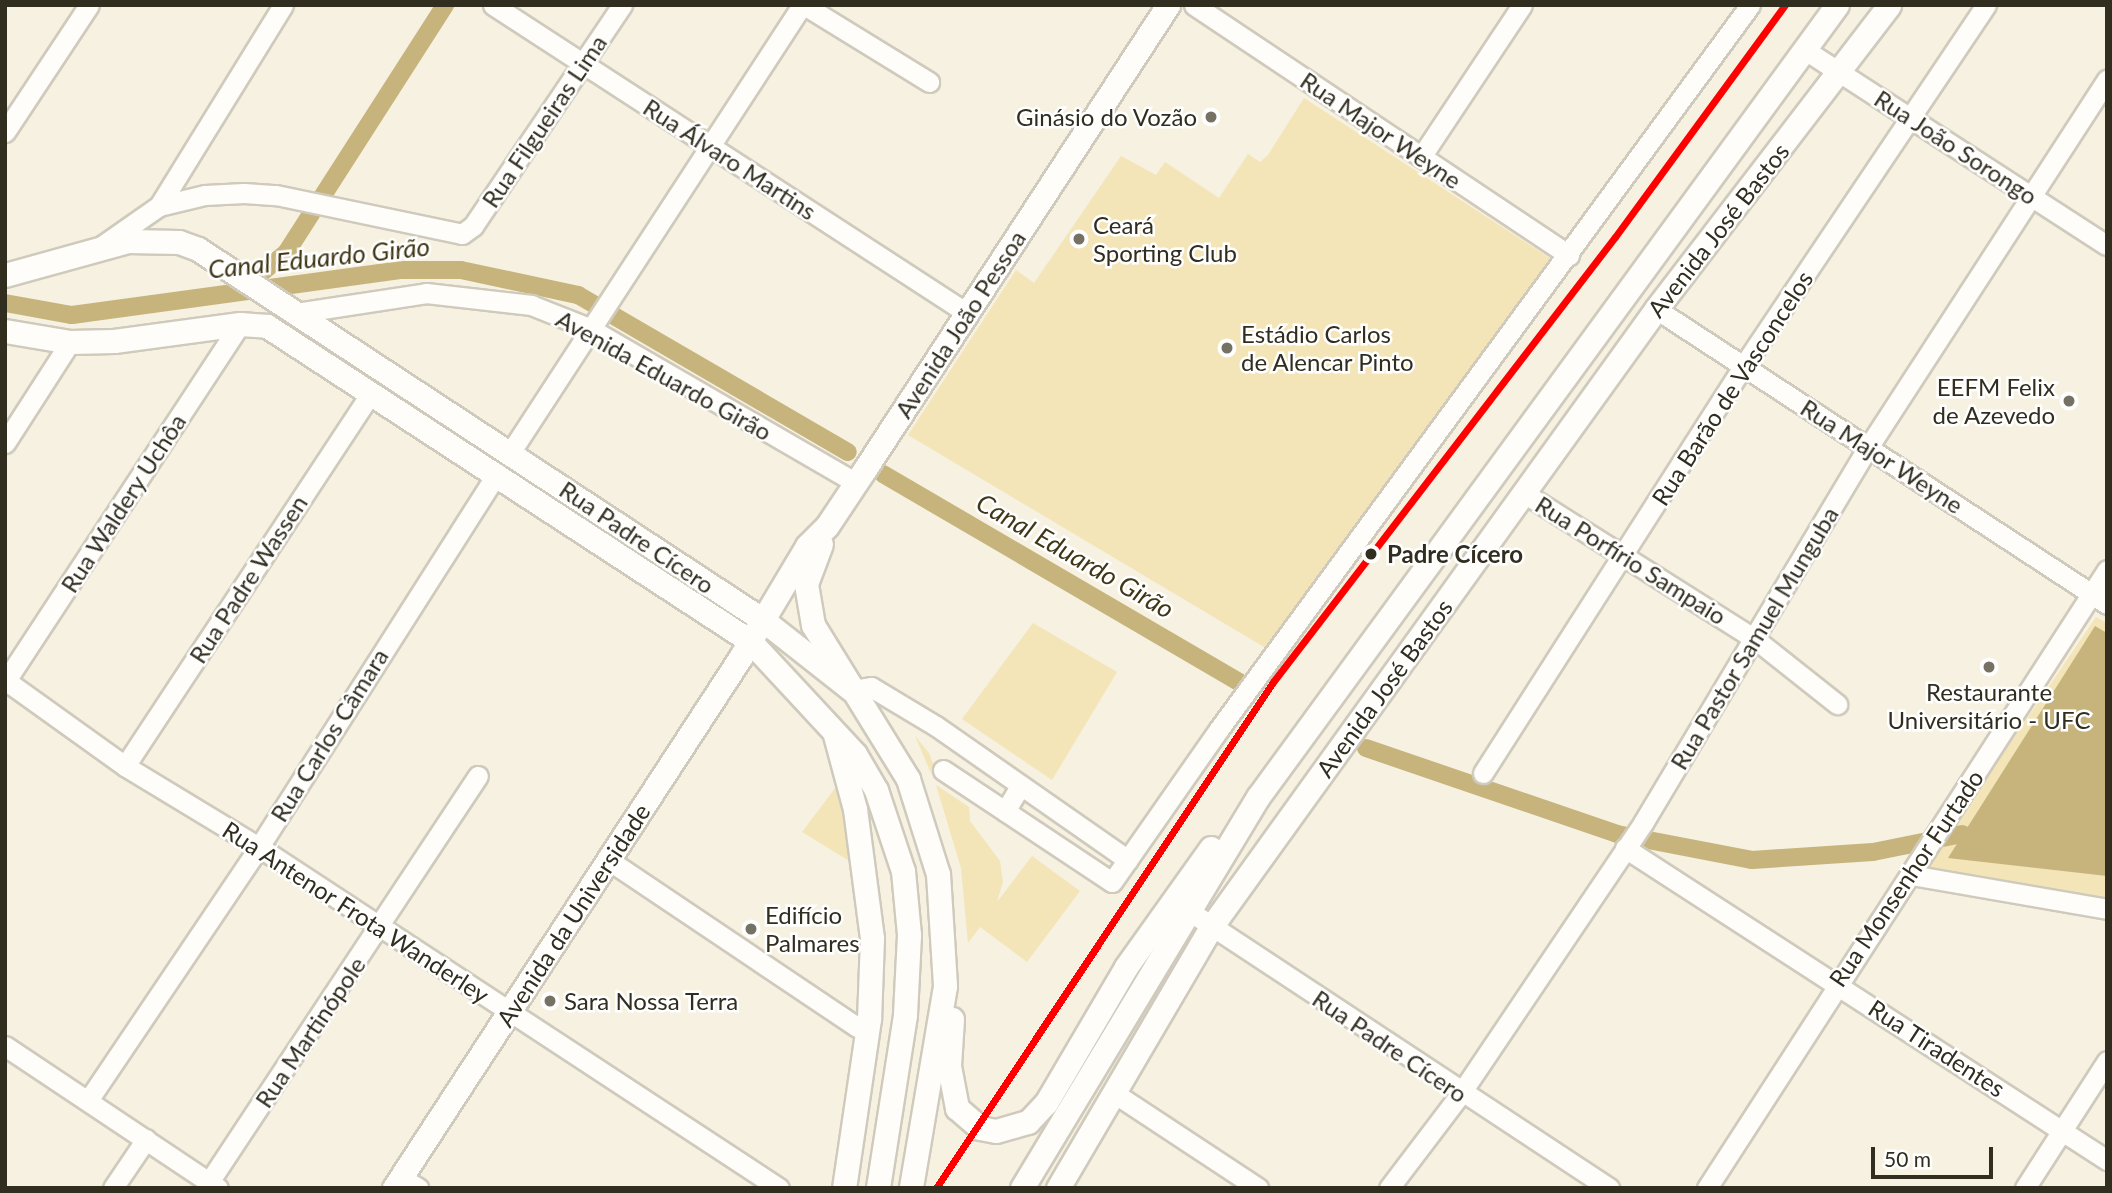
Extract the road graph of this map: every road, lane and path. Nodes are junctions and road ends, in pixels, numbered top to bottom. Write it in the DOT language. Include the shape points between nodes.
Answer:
graph roads {
  1 [pos="89,5"];
  2 [pos="283,5"];
  3 [pos="493,5"];
  4 [pos="622,5"];
  5 [pos="803,5"];
  6 [pos="1168,5"];
  7 [pos="1194,5"];
  8 [pos="1522,5"];
  9 [pos="1837,5"];
  10 [pos="1889,5"];
  11 [pos="1986,5"];
  12 [pos="1742,8"];
  13 [pos="1805,50"];
  14 [pos="582,64"];
  15 [pos="1839,72"];
  16 [pos="2107,79"];
  17 [pos="929,82"];
  18 [pos="1913,118"];
  19 [pos="5,132"];
  20 [pos="712,149"];
  21 [pos="1421,157"];
  22 [pos="2029,195"];
  23 [pos="159,206"];
  24 [pos="2107,244"];
  25 [pos="102,246"];
  26 [pos="1569,255"];
  27 [pos="5,275"];
  28 [pos="288,308"];
  29 [pos="1656,309"];
  30 [pos="967,313"];
  31 [pos="240,324"];
  32 [pos="592,325"];
  33 [pos="5,331"];
  34 [pos="70,342"];
  35 [pos="1744,365"];
  36 [pos="371,393"];
  37 [pos="5,443"];
  38 [pos="1869,446"];
  39 [pos="510,453"];
  40 [pos="497,473"];
  41 [pos="856,483"];
  42 [pos="1524,493"];
  43 [pos="827,527"];
  44 [pos="1623,555"];
  45 [pos="2107,570"];
  46 [pos="2099,599"];
  47 [pos="763,620"];
  48 [pos="1755,639"];
  49 [pos="751,641"];
  50 [pos="6,680"];
  51 [pos="852,690"];
  52 [pos="1837,704"];
  53 [pos="835,735"];
  54 [pos="125,766"];
  55 [pos="943,770"];
  56 [pos="1483,773"];
  57 [pos="478,776"];
  58 [pos="1019,788"];
  59 [pos="1005,811"];
  60 [pos="1627,845"];
  61 [pos="259,847"];
  62 [pos="607,859"];
  63 [pos="1128,860"];
  64 [pos="1911,875"];
  65 [pos="1181,906"];
  66 [pos="2107,909"];
  67 [pos="380,926"];
  68 [pos="1211,927"];
  69 [pos="1837,982"];
  70 [pos="945,986"];
  71 [pos="511,1012"];
  72 [pos="857,1027"];
  73 [pos="5,1046"];
  74 [pos="2107,1060"];
  75 [pos="1114,1093"];
  76 [pos="1461,1093"];
  77 [pos="89,1099"];
  78 [pos="2063,1131"];
  79 [pos="146,1139"];
  80 [pos="2107,1160"];
  81 [pos="405,1184"];
  82 [pos="214,1185"];
  83 [pos="113,1188"];
  84 [pos="779,1188"];
  85 [pos="844,1188"];
  86 [pos="878,1188"];
  87 [pos="911,1188"];
  88 [pos="1022,1188"];
  89 [pos="1058,1188"];
  90 [pos="1258,1188"];
  91 [pos="1389,1188"];
  92 [pos="1609,1188"];
  93 [pos="1707,1188"];
  94 [pos="2025,1188"];
  1 -- 19 [label="street"];
  2 -- 23 [label="street"];
  3 -- 14 [label="street, Rua Álvaro Martins"];
  4 -- 14 [label="street, Rua Filgueiras Lima"];
  5 -- 17 [label="street"];
  5 -- 20 [label="street"];
  6 -- 30 [label="main road, Avenida João Pessoa"];
  7 -- 21 [label="street, Rua Major Weyne"];
  8 -- 21 [label="street"];
  9 -- 13 [label="main road, Avenida José Bastos"];
  10 -- 15 [label="main road, Avenida José Bastos"];
  11 -- 18 [label="street, Rua Barão de Vasconcelos"];
  12 -- 26 [label="street"];
  13 -- 15 [label="street, Rua João Sorongo"];
  13 -- 65 [label="main road, Avenida José Bastos"];
  14 -- 20 [label="street, Rua Álvaro Martins"];
  14 -- 23 [label="street, Rua Filgueiras Lima" via="472,226 462,234 244,193 205,195"];
  15 -- 18 [label="street, Rua João Sorongo"];
  15 -- 29 [label="main road, Avenida José Bastos"];
  16 -- 22 [label="street, Rua Pastor Samuel Munguba"];
  18 -- 22 [label="street, Rua João Sorongo"];
  18 -- 35 [label="street, Rua Barão de Vasconcelos"];
  20 -- 30 [label="street, Rua Álvaro Martins"];
  20 -- 32 [label="street"];
  21 -- 26 [label="street, Rua Major Weyne"];
  22 -- 24 [label="street, Rua João Sorongo"];
  22 -- 38 [label="street, Rua Pastor Samuel Munguba"];
  23 -- 25 [label="street"];
  25 -- 27 [label="main road"];
  25 -- 28 [label="main road, Rua Padre Cícero" via="128,241 179,242 198,248"];
  26 -- 63 [label="street" via="1219,729"];
  28 -- 32 [label="street, Avenida Eduardo Girão" via="426,293 509,300"];
  28 -- 39 [label="main road, Rua Padre Cícero"];
  29 -- 35 [label="street, Rua Major Weyne"];
  29 -- 42 [label="main road, Avenida José Bastos"];
  30 -- 41 [label="main road, Avenida João Pessoa"];
  31 -- 34 [label="main road" via="154,337"];
  31 -- 36 [label="main road, Rua Padre Cícero" via="267,326"];
  31 -- 50 [label="street, Rua Waldery Uchôa"];
  32 -- 39 [label="street"];
  32 -- 41 [label="street, Avenida Eduardo Girão"];
  33 -- 34 [label="main road"];
  34 -- 37 [label="street"];
  35 -- 38 [label="street, Rua Major Weyne"];
  35 -- 44 [label="street, Rua Barão de Vasconcelos"];
  36 -- 40 [label="main road, Rua Padre Cícero"];
  36 -- 54 [label="street, Rua Padre Wassen"];
  38 -- 46 [label="street, Rua Major Weyne"];
  38 -- 48 [label="street, Rua Pastor Samuel Munguba"];
  39 -- 47 [label="main road, Rua Padre Cícero"];
  40 -- 49 [label="main road, Rua Padre Cícero"];
  40 -- 61 [label="street, Rua Carlos Câmara"];
  41 -- 43 [label="main road, Avenida João Pessoa"];
  42 -- 44 [label="street, Rua Porfírio Sampaio"];
  42 -- 68 [label="main road, Avenida José Bastos"];
  43 -- 47 [label="main road, Avenida João Pessoa" via="807,546"];
  43 -- 51 [label="main road" via="810,569 806,598 813,625"];
  44 -- 48 [label="street, Rua Porfírio Sampaio"];
  44 -- 56 [label="street, Rua Barão de Vasconcelos"];
  45 -- 46 [label="street, Rua Monsenhor Furtado"];
  46 -- 64 [label="street, Rua Monsenhor Furtado"];
  47 -- 49 [label="main road, Avenida João Pessoa"];
  47 -- 51 [label="main road, Rua Padre Cícero"];
  48 -- 52 [label="street, Rua Porfírio Sampaio"];
  48 -- 60 [label="street, Rua Pastor Samuel Munguba"];
  49 -- 53 [label="main road, Rua Padre Cícero"];
  49 -- 62 [label="main road, Avenida da Universidade"];
  50 -- 54 [label="street, Rua Antenor Frota Wanderley"];
  51 -- 58 [label="street, Rua Padre Cícero" via="871,687 936,726"];
  51 -- 70 [label="main road" via="908,779 938,874"];
  53 -- 85 [label="main road" via="855,809 872,938 869,1019"];
  53 -- 86 [label="main road, Rua Padre Cícero" via="855,754 876,790 903,870 909,935 901,1060"];
  54 -- 61 [label="street, Rua Antenor Frota Wanderley"];
  55 -- 59 [label="street"];
  57 -- 67 [label="street, Rua Martinópole"];
  58 -- 59 [label="street"];
  58 -- 63 [label="street, Rua Padre Cícero"];
  59 -- 63 [label="street" via="1112,882"];
  60 -- 69 [label="street, Rua Tiradentes"];
  60 -- 76 [label="street, Rua Pastor Samuel Munguba"];
  61 -- 67 [label="street, Rua Antenor Frota Wanderley"];
  61 -- 77 [label="street, Rua Carlos Câmara"];
  62 -- 71 [label="main road, Avenida da Universidade"];
  62 -- 72 [label="street"];
  64 -- 66 [label="street"];
  64 -- 69 [label="street, Rua Monsenhor Furtado"];
  65 -- 68 [label="street, Rua Padre Cícero"];
  65 -- 70 [label="main road" via="1126,967 1045,1103 1028,1122 996,1131 967,1121 954,1101 949,1066 953,1011"];
  65 -- 88 [label="main road, Avenida José Bastos"];
  67 -- 71 [label="street, Rua Antenor Frota Wanderley"];
  67 -- 82 [label="street, Rua Martinópole"];
  68 -- 75 [label="main road, Avenida José Bastos"];
  68 -- 76 [label="street, Rua Padre Cícero"];
  69 -- 78 [label="street, Rua Tiradentes"];
  69 -- 93 [label="street, Rua Monsenhor Furtado"];
  70 -- 87 [label="main road"];
  71 -- 81 [label="main road, Avenida da Universidade"];
  71 -- 84 [label="street, Rua Antenor Frota Wanderley"];
  73 -- 77 [label="street"];
  74 -- 78 [label="street"];
  75 -- 89 [label="main road, Avenida José Bastos"];
  75 -- 90 [label="street"];
  76 -- 91 [label="street, Rua Pastor Samuel Munguba"];
  76 -- 92 [label="street, Rua Padre Cícero"];
  77 -- 79 [label="street"];
  78 -- 80 [label="street, Rua Tiradentes"];
  78 -- 94 [label="street"];
  79 -- 82 [label="street"];
  79 -- 83 [label="street"];
}
